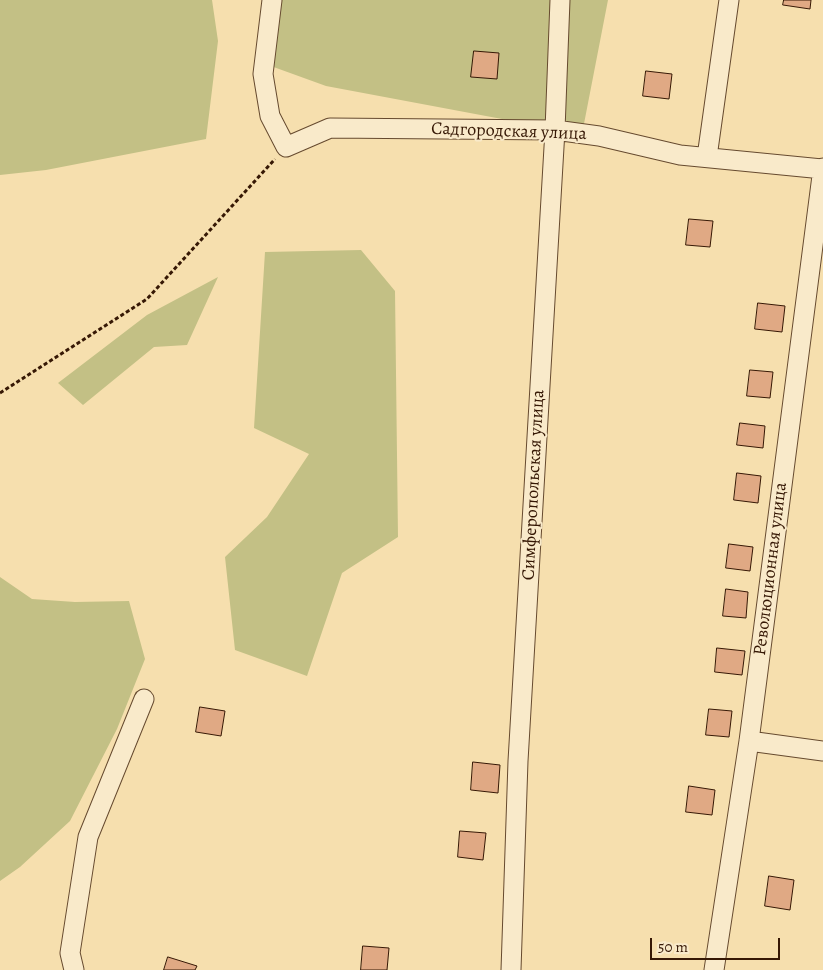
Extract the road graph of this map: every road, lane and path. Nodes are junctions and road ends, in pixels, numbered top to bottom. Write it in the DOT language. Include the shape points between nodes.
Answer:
graph roads {
  1 [pos="272,0"];
  2 [pos="560,0"];
  3 [pos="729,0"];
  4 [pos="555,130"];
  5 [pos="286,147"];
  6 [pos="707,157"];
  7 [pos="823,169"];
  8 [pos="0,393"];
  9 [pos="144,699"];
  10 [pos="749,741"];
  11 [pos="823,751"];
  12 [pos="74,970"];
  13 [pos="511,970"];
  14 [pos="714,970"];
  1 -- 5 [label="street" via="263,74 270,116"];
  2 -- 4 [label="street, Симферопольская улица"];
  3 -- 6 [label="street"];
  4 -- 5 [label="street, Садгородская улица" via="330,128"];
  4 -- 6 [label="street, Садгородская улица" via="599,136 680,155"];
  4 -- 13 [label="street, Симферопольская улица" via="518,761"];
  5 -- 8 [label="path" via="147,299"];
  6 -- 7 [label="street, Садгородская улица"];
  7 -- 10 [label="street, Революционная улица"];
  9 -- 12 [label="street" via="88,837 70,953"];
  10 -- 11 [label="street"];
  10 -- 14 [label="street, Революционная улица"];
}
